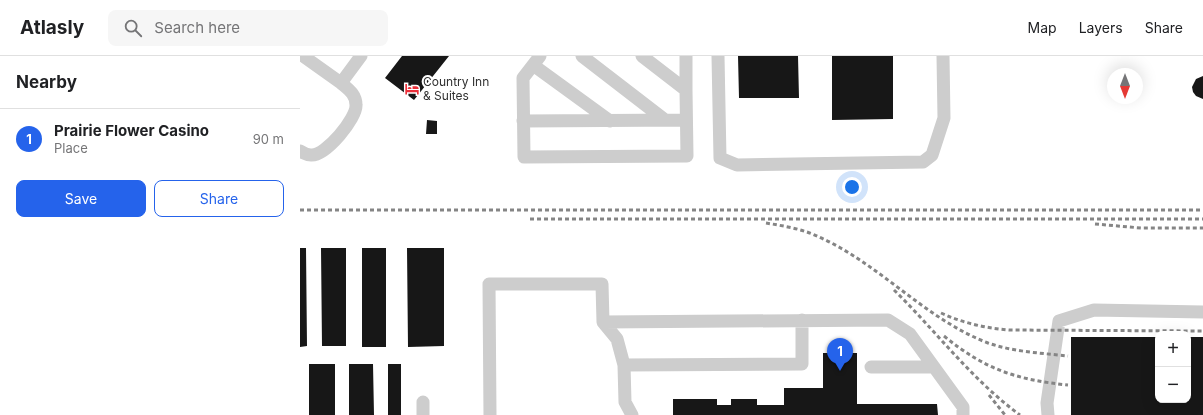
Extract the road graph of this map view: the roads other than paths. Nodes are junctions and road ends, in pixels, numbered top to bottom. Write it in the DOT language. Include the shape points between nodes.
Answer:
graph roads {
  1 [pos="303,56"];
  2 [pos="361,56"];
  3 [pos="582,56"];
  4 [pos="642,56"];
  5 [pos="686,56"];
  6 [pos="718,56"];
  7 [pos="943,56"];
  8 [pos="300,59"];
  9 [pos="536,60"];
  10 [pos="341,83"];
  11 [pos="686,90"];
  12 [pos="665,120"];
  13 [pos="686,120"];
  14 [pos="610,121"];
  15 [pos="523,122"];
  16 [pos="300,151"];
  17 [pos="1203,312"];
  18 [pos="802,320"];
  19 [pos="603,322"];
  20 [pos="624,365"];
  21 [pos="871,367"];
  22 [pos="934,367"];
  23 [pos="490,415"];
  24 [pos="632,415"];
  25 [pos="963,415"];
  26 [pos="1048,415"];
  1 -- 8 [label="street"];
  1 -- 10 [label="street"];
  2 -- 10 [label="street"];
  3 -- 12 [label="street"];
  4 -- 11 [label="street"];
  5 -- 11 [label="street"];
  6 -- 7 [label="street" via="720,158 737,165 923,162 932,155 944,118"];
  9 -- 14 [label="street"];
  9 -- 15 [label="street" via="523,78"];
  10 -- 16 [label="street" via="353,94 356,105 354,116 330,147 312,156"];
  11 -- 13 [label="street"];
  12 -- 13 [label="street"];
  12 -- 14 [label="street"];
  13 -- 15 [label="street" via="687,156 524,157"];
  14 -- 15 [label="street"];
  17 -- 26 [label="street" via="1094,310 1059,321 1047,403"];
  18 -- 19 [label="street"];
  18 -- 20 [label="street" via="802,364"];
  18 -- 22 [label="street" via="888,320 910,334"];
  19 -- 20 [label="street" via="617,339"];
  19 -- 23 [label="street" via="602,284 489,284"];
  20 -- 24 [label="street" via="625,402"];
  21 -- 22 [label="street"];
  22 -- 25 [label="street" via="963,407"];
}
